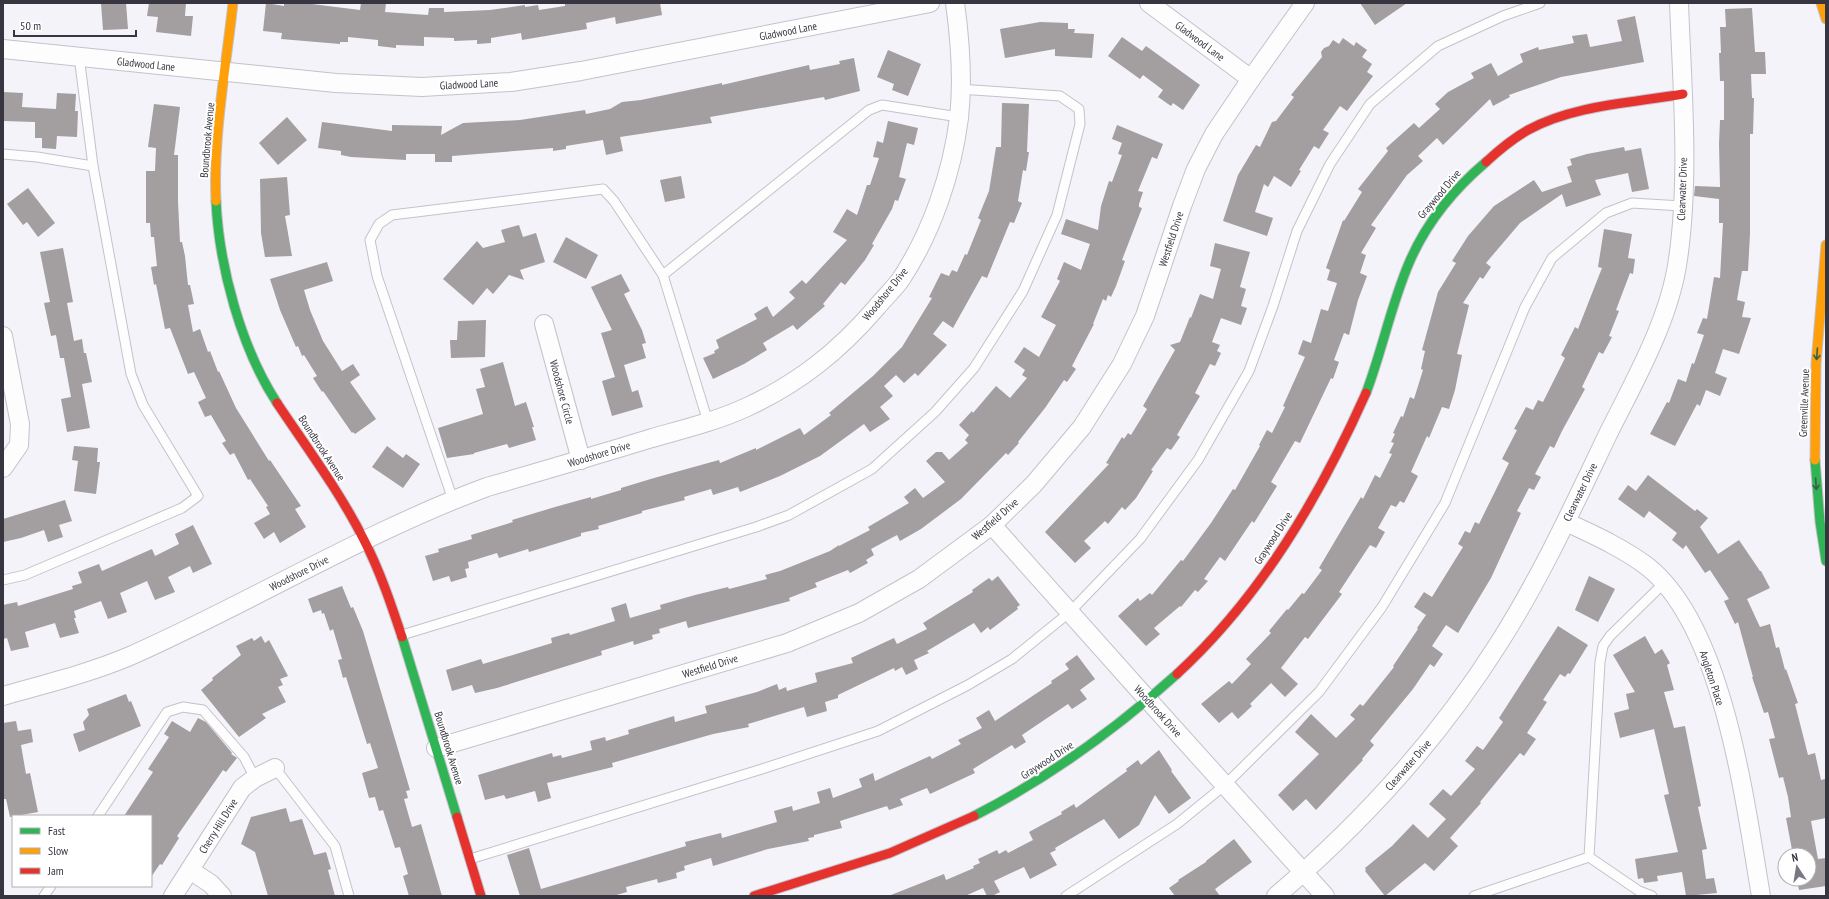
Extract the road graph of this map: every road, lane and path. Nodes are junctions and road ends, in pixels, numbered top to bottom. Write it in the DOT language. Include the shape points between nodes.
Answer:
graph roads {
  1 [pos="233,3"];
  2 [pos="930,3"];
  3 [pos="955,3"];
  4 [pos="1149,3"];
  5 [pos="1305,3"];
  6 [pos="1540,3"];
  7 [pos="1679,3"];
  8 [pos="1821,3"];
  9 [pos="1826,18"];
  10 [pos="3,49"];
  11 [pos="79,56"];
  12 [pos="226,72"];
  13 [pos="1251,78"];
  14 [pos="959,89"];
  15 [pos="1683,94"];
  16 [pos="959,117"];
  17 [pos="3,154"];
  18 [pos="93,166"];
  19 [pos="1682,206"];
  20 [pos="1826,245"];
  21 [pos="663,275"];
  22 [pos="544,324"];
  23 [pos="3,336"];
  24 [pos="6,362"];
  25 [pos="708,422"];
  26 [pos="581,460"];
  27 [pos="3,468"];
  28 [pos="453,500"];
  29 [pos="1566,522"];
  30 [pos="992,525"];
  31 [pos="364,540"];
  32 [pos="1826,561"];
  33 [pos="3,580"];
  34 [pos="1664,583"];
  35 [pos="1070,612"];
  36 [pos="402,635"];
  37 [pos="3,696"];
  38 [pos="1149,701"];
  39 [pos="436,748"];
  40 [pos="275,768"];
  41 [pos="255,778"];
  42 [pos="1225,785"];
  43 [pos="99,815"];
  44 [pos="1589,857"];
  45 [pos="470,859"];
  46 [pos="190,870"];
  47 [pos="1304,872"];
  48 [pos="50,887"];
  49 [pos="44,896"];
  50 [pos="173,896"];
  51 [pos="222,896"];
  52 [pos="349,896"];
  53 [pos="481,896"];
  54 [pos="754,896"];
  55 [pos="1066,896"];
  56 [pos="1276,896"];
  57 [pos="1325,896"];
  58 [pos="1474,896"];
  59 [pos="1652,896"];
  60 [pos="1761,896"];
  1 -- 12 [label="street, Boundbrook Avenue"];
  2 -- 12 [label="street, Gladwood Lane" via="581,71 511,82 422,87 336,83"];
  3 -- 14 [label="street, Woodshore Drive" via="959,36"];
  4 -- 13 [label="street, Gladwood Lane"];
  5 -- 13 [label="street, Westfield Drive"];
  6 -- 35 [label="lane" via="1502,16 1438,46 1370,104 1330,164 1297,231 1249,371 1198,460 1140,539"];
  7 -- 15 [label="street, Clearwater Drive"];
  8 -- 9 [label="street"];
  10 -- 11 [label="street, Gladwood Lane"];
  11 -- 12 [label="street, Gladwood Lane"];
  11 -- 18 [label="lane"];
  12 -- 31 [label="street, Boundbrook Avenue" via="215,178 217,220 224,267 237,312 250,351 270,392 330,482"];
  13 -- 30 [label="street, Westfield Drive" via="1214,134 1196,169 1145,316 1122,364 1077,432 1034,484"];
  14 -- 16 [label="street, Woodshore Drive"];
  14 -- 36 [label="lane" via="1060,96 1079,109 1080,124 1057,215 1023,291 974,368 935,412 872,469 789,515 756,528"];
  15 -- 19 [label="street, Clearwater Drive"];
  15 -- 38 [label="street, Graywood Drive" via="1574,114 1540,124 1507,143 1475,170 1451,196 1427,226 1409,263 1366,391 1332,465 1296,526 1256,586 1203,648"];
  16 -- 21 [label="lane" via="882,105 869,110"];
  16 -- 25 [label="street, Woodshore Drive" via="941,195 914,256 900,280 848,339 826,358 791,383 746,407"];
  17 -- 18 [label="lane"];
  18 -- 33 [label="lane" via="131,374 142,405 198,496 182,508 25,575"];
  19 -- 29 [label="street, Clearwater Drive" via="1678,260 1668,301 1653,342"];
  19 -- 42 [label="lane" via="1632,203 1606,213 1552,258 1525,307 1445,503 1382,607 1319,692"];
  20 -- 32 [label="street, Greenville Avenue, one-way" via="1815,389 1814,450"];
  21 -- 25 [label="lane"];
  21 -- 28 [label="lane" via="614,201 603,189 392,215 379,224 370,240 377,276"];
  22 -- 26 [label="street, Woodshore Circle"];
  23 -- 24 [label="street"];
  24 -- 27 [label="street" via="20,424 19,445"];
  25 -- 26 [label="street, Woodshore Drive"];
  26 -- 28 [label="street, Woodshore Drive" via="487,487"];
  28 -- 31 [label="street, Woodshore Drive"];
  29 -- 34 [label="street, Angleton Place" via="1624,550"];
  29 -- 47 [label="street, Clearwater Drive" via="1522,606 1460,700 1419,753 1381,796"];
  30 -- 35 [label="street, Woodbrook Drive"];
  30 -- 39 [label="street, Westfield Drive" via="912,582 859,613 787,643"];
  31 -- 36 [label="street, Boundbrook Avenue" via="389,596"];
  31 -- 37 [label="street, Woodshore Drive" via="128,656 57,681"];
  34 -- 44 [label="lane" via="1610,636 1604,646 1600,662"];
  34 -- 60 [label="street, Angleton Place" via="1693,626 1718,692 1744,794"];
  35 -- 38 [label="street, Woodbrook Drive"];
  35 -- 45 [label="lane" via="1012,658 968,685 878,731"];
  36 -- 39 [label="street, Boundbrook Avenue"];
  38 -- 42 [label="street, Woodbrook Drive"];
  38 -- 54 [label="street, Graywood Drive" via="1103,738 1027,788 953,827 859,865"];
  39 -- 45 [label="street, Boundbrook Avenue"];
  40 -- 41 [label="street, Cherry Hill Drive"];
  40 -- 52 [label="lane" via="335,846"];
  41 -- 43 [label="lane" via="244,757 202,710 183,707 168,712"];
  41 -- 46 [label="street, Cherry Hill Drive" via="242,788"];
  42 -- 47 [label="street, Woodbrook Drive"];
  42 -- 55 [label="lane" via="1177,824"];
  44 -- 58 [label="lane"];
  44 -- 59 [label="lane" via="1639,891"];
  45 -- 53 [label="street, Boundbrook Avenue"];
  46 -- 50 [label="street, Cherry Hill Drive"];
  46 -- 51 [label="street" via="211,884"];
  47 -- 56 [label="street, Clearwater Drive"];
  47 -- 57 [label="street, Woodbrook Drive"];
  48 -- 49 [label="lane"];
}
